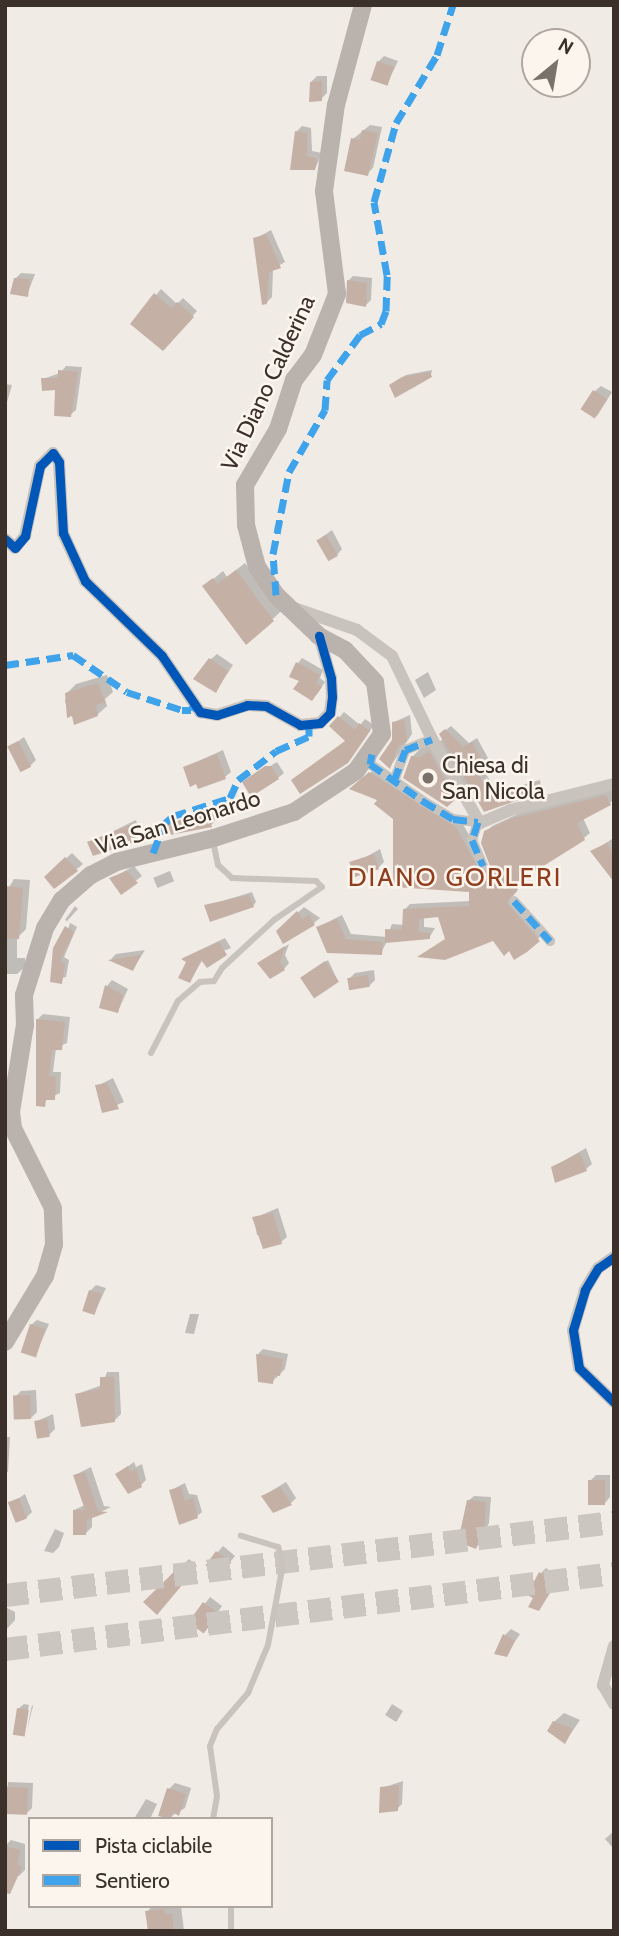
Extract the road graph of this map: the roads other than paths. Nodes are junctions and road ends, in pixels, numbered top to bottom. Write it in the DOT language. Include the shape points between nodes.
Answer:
graph roads {
  1 [pos="361,9"];
  2 [pos="5,539"];
  3 [pos="287,605"];
  4 [pos="319,636"];
  5 [pos="432,739"];
  6 [pos="372,754"];
  7 [pos="394,780"];
  8 [pos="614,784"];
  9 [pos="478,822"];
  10 [pos="214,838"];
  11 [pos="483,866"];
  12 [pos="514,901"];
  13 [pos="550,941"];
  14 [pos="151,1053"];
  15 [pos="614,1257"];
  16 [pos="5,1342"];
  17 [pos="614,1402"];
  18 [pos="241,1536"];
  19 [pos="614,1646"];
  20 [pos="614,1704"];
  21 [pos="213,1817"];
  22 [pos="231,1908"];
  23 [pos="231,1931"];
  1 -- 3 [label="main road, Via Diano Calderina" via="336,104 324,191 337,294 313,355 294,380 278,429 245,485 246,525 257,567"];
  2 -- 4 [label="street" via="15,548 25,536 40,466 53,453 59,462 63,533 85,581 162,656 200,712 217,715 247,705 265,706 300,725 320,723 330,713 331,688"];
  3 -- 4 [label="main road, Via Diano Calderina"];
  3 -- 5 [label="street" via="378,641 392,656"];
  4 -- 6 [label="main road" via="345,650 375,682 382,734"];
  5 -- 7 [label="street" via="405,750"];
  5 -- 9 [label="street"];
  6 -- 7 [label="street" via="370,764"];
  6 -- 10 [label="main road, Via San Leonardo" via="331,791 294,811"];
  7 -- 9 [label="street" via="453,819"];
  8 -- 9 [label="street"];
  9 -- 11 [label="street" via="472,840"];
  10 -- 14 [label="lane" via="214,856 232,878 316,881 322,887 274,920 214,981 201,982 178,1001"];
  10 -- 16 [label="main road, Via San Leonardo" via="99,870 62,900 46,928 24,995 25,1025 11,1112 13,1128 53,1208 54,1244 45,1276"];
  12 -- 13 [label="street"];
  15 -- 17 [label="street" via="598,1268 585,1290 573,1329 579,1368"];
  18 -- 21 [label="lane" via="278,1547 283,1564 268,1645 248,1693 217,1729 210,1746 217,1796"];
  19 -- 20 [label="street" via="603,1685"];
  22 -- 23 [label="lane"];
}
